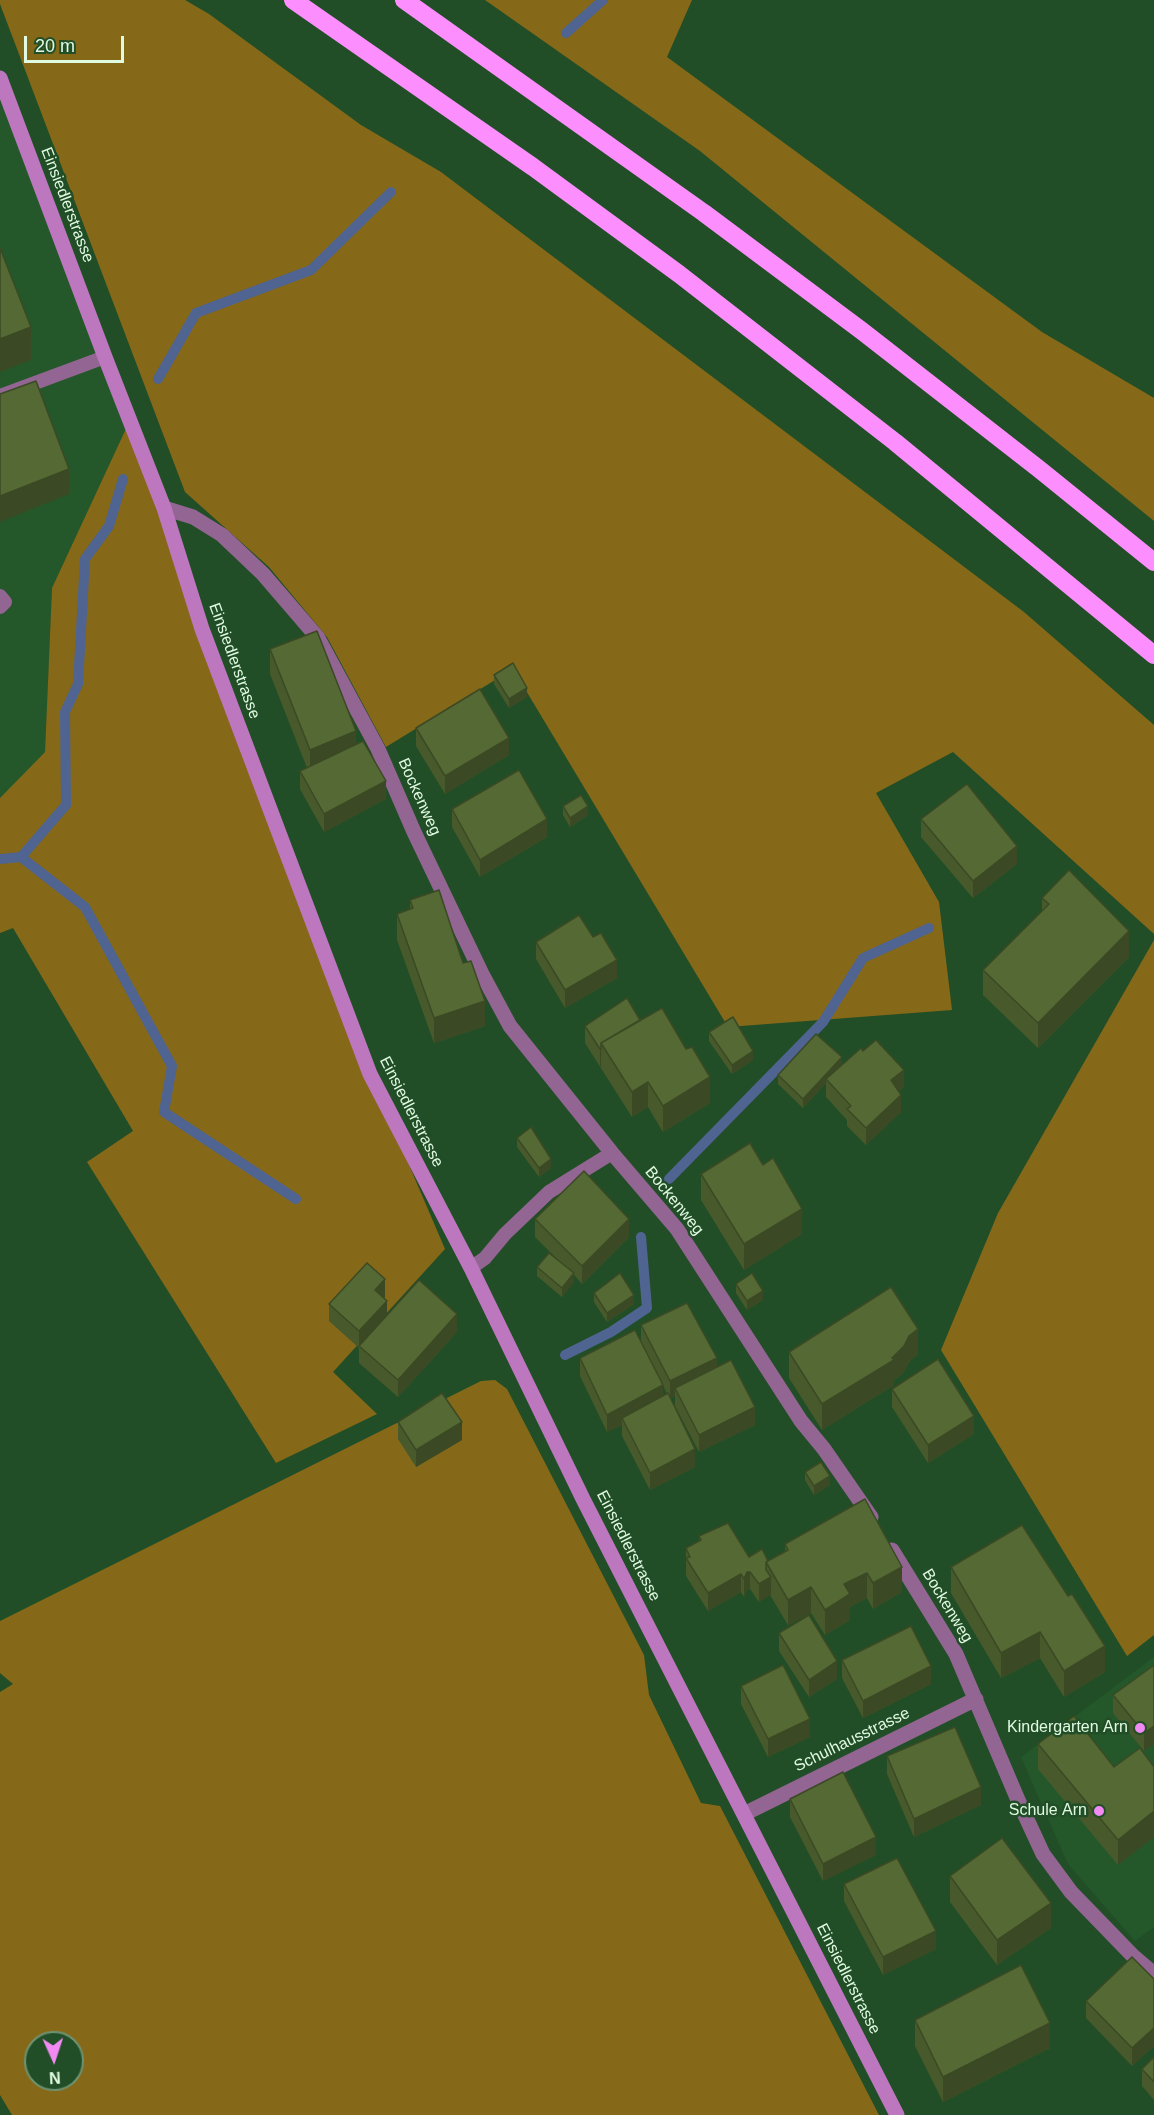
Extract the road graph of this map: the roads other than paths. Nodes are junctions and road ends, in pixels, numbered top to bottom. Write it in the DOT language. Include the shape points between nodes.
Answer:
graph roads {
  1 [pos="293,0"];
  2 [pos="404,0"];
  3 [pos="0,78"];
  4 [pos="105,357"];
  5 [pos="0,396"];
  6 [pos="164,508"];
  7 [pos="1154,562"];
  8 [pos="0,596"];
  9 [pos="0,606"];
  10 [pos="1154,655"];
  11 [pos="612,1153"];
  12 [pos="471,1268"];
  13 [pos="976,1699"];
  14 [pos="744,1814"];
  15 [pos="1154,1974"];
  16 [pos="897,2115"];
  1 -- 10 [label="highway" via="533,167 688,281 895,442"];
  2 -- 7 [label="highway" via="705,213 1029,461"];
  3 -- 4 [label="street, Einsiedlerstrasse"];
  4 -- 5 [label="lane"];
  4 -- 6 [label="street, Einsiedlerstrasse"];
  6 -- 11 [label="street, Bockenweg" via="193,517 222,535 263,574 318,638 378,749 462,934 510,1026"];
  6 -- 12 [label="street, Einsiedlerstrasse" via="202,629 370,1074"];
  8 -- 9 [label="lane" via="5,602"];
  11 -- 12 [label="lane" via="549,1192"];
  11 -- 13 [label="street, Bockenweg" via="677,1229 801,1421 883,1536 956,1654"];
  12 -- 14 [label="street, Einsiedlerstrasse"];
  13 -- 14 [label="street, Schulhausstrasse"];
  13 -- 15 [label="street, Bockenweg" via="1043,1854 1071,1892"];
  14 -- 16 [label="street, Einsiedlerstrasse"];
}
